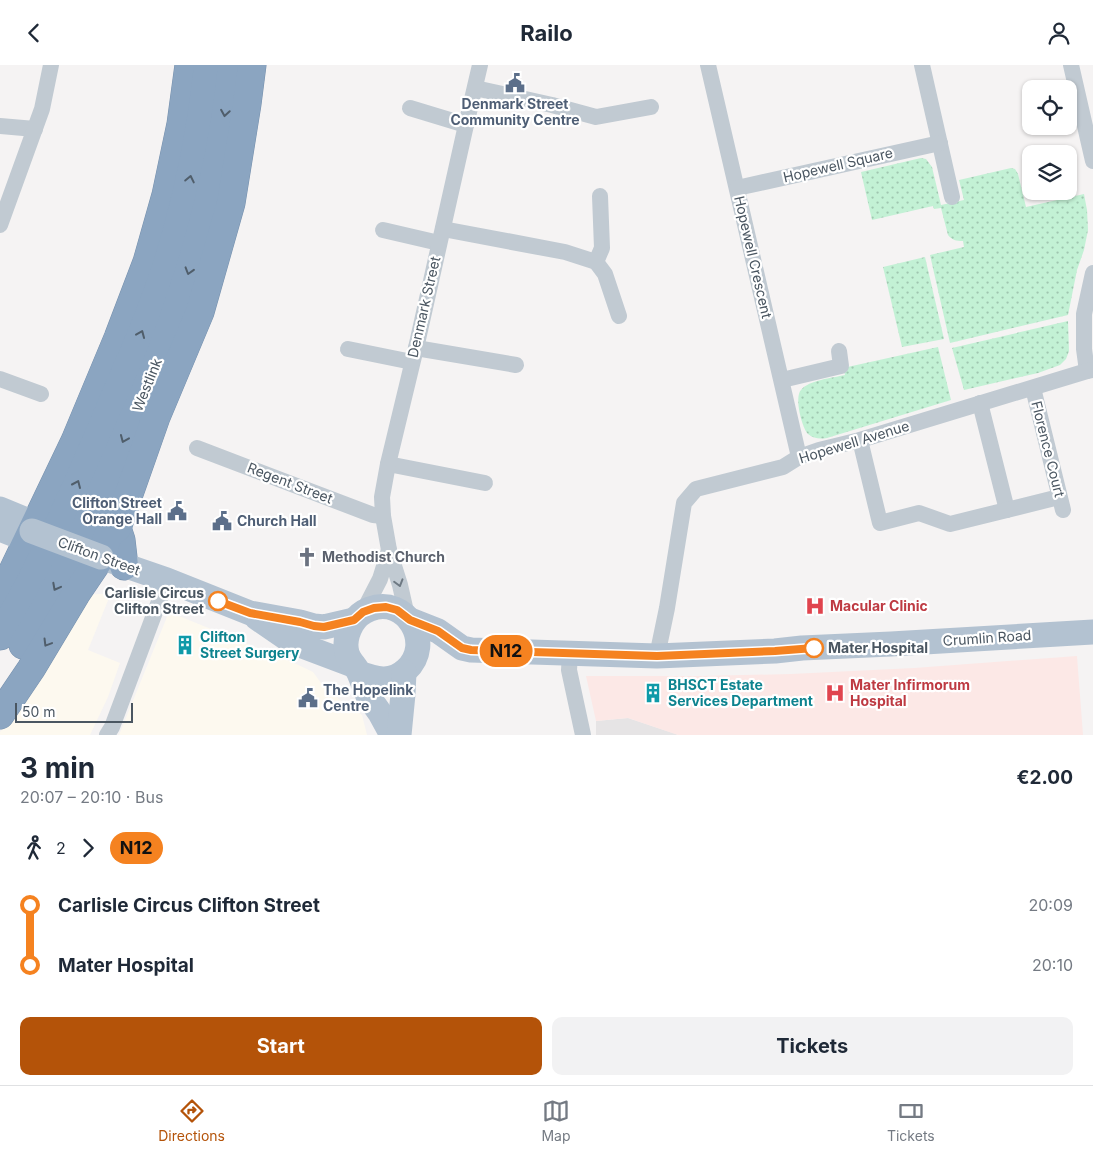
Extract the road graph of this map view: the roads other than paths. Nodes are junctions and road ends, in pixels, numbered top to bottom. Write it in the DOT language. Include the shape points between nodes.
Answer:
graph roads {
  1 [pos="51,65"];
  2 [pos="189,65"];
  3 [pos="208,65"];
  4 [pos="232,65"];
  5 [pos="252,65"];
  6 [pos="480,65"];
  7 [pos="922,65"];
  8 [pos="1070,65"];
  9 [pos="712,66"];
  10 [pos="474,88"];
  11 [pos="651,107"];
  12 [pos="410,108"];
  13 [pos="1088,115"];
  14 [pos="466,125"];
  15 [pos="1,126"];
  16 [pos="35,129"];
  17 [pos="940,143"];
  18 [pos="1093,161"];
  19 [pos="737,188"];
  20 [pos="600,196"];
  21 [pos="952,197"];
  22 [pos="0,225"];
  23 [pos="383,230"];
  24 [pos="441,236"];
  25 [pos="596,262"];
  26 [pos="1093,273"];
  27 [pos="619,316"];
  28 [pos="348,349"];
  29 [pos="839,351"];
  30 [pos="414,355"];
  31 [pos="516,365"];
  32 [pos="1090,371"];
  33 [pos="0,379"];
  34 [pos="782,380"];
  35 [pos="1033,388"];
  36 [pos="41,394"];
  37 [pos="980,403"];
  38 [pos="860,440"];
  39 [pos="197,448"];
  40 [pos="799,457"];
  41 [pos="388,464"];
  42 [pos="484,483"];
  43 [pos="0,509"];
  44 [pos="1007,510"];
  45 [pos="383,516"];
  46 [pos="0,529"];
  47 [pos="32,531"];
  48 [pos="389,550"];
  49 [pos="0,553"];
  50 [pos="113,561"];
  51 [pos="166,580"];
  52 [pos="4,587"];
  53 [pos="250,613"];
  54 [pos="359,616"];
  55 [pos="408,618"];
  56 [pos="1093,632"];
  57 [pos="0,636"];
  58 [pos="462,648"];
  59 [pos="570,654"];
  60 [pos="657,656"];
  61 [pos="408,668"];
  62 [pos="356,669"];
  63 [pos="0,681"];
  64 [pos="0,715"];
  65 [pos="107,735"];
  66 [pos="392,735"];
  67 [pos="399,735"];
  68 [pos="583,735"];
  1 -- 16 [label="street"];
  2 -- 47 [label="highway" via="166,195 147,262 76,441"];
  57 -- 3 [label="highway, Westlink, one-way" via="66,510 148,317 186,198"];
  4 -- 63 [label="highway, Westlink, one-way" via="216,169 202,230 156,365 60,580 35,627"];
  5 -- 50 [label="highway" via="231,203 200,312 156,417 117,528 108,535"];
  6 -- 10 [label="street, Denmark Street"];
  7 -- 17 [label="street"];
  8 -- 13 [label="street"];
  9 -- 19 [label="street, Hopewell Crescent"];
  10 -- 11 [label="street" via="596,117"];
  10 -- 14 [label="street, Denmark Street"];
  12 -- 14 [label="street"];
  13 -- 18 [label="street"];
  14 -- 24 [label="street, Denmark Street"];
  15 -- 16 [label="street"];
  16 -- 22 [label="street"];
  17 -- 19 [label="street, Hopewell Square"];
  17 -- 21 [label="street"];
  19 -- 34 [label="street, Hopewell Crescent"];
  20 -- 25 [label="street" via="602,248"];
  23 -- 24 [label="street"];
  24 -- 25 [label="street" via="565,252"];
  24 -- 30 [label="street, Denmark Street"];
  25 -- 27 [label="street" via="605,274"];
  26 -- 32 [label="street" via="1084,314 1084,349"];
  28 -- 30 [label="street"];
  29 -- 34 [label="street" via="840,366"];
  30 -- 31 [label="street"];
  30 -- 41 [label="street, Denmark Street"];
  32 -- 35 [label="street, Hopewell Avenue"];
  33 -- 36 [label="street"];
  34 -- 40 [label="street, Hopewell Crescent"];
  35 -- 37 [label="street, Hopewell Avenue"];
  35 -- 44 [label="street, Florence Court" via="1061,503"];
  37 -- 38 [label="street, Hopewell Avenue"];
  37 -- 44 [label="street"];
  38 -- 40 [label="street, Hopewell Avenue"];
  38 -- 44 [label="street" via="880,523 919,513 950,524"];
  39 -- 45 [label="street, Regent Street"];
  40 -- 60 [label="street, Hopewell Avenue" via="784,467 696,489 684,503"];
  41 -- 42 [label="street"];
  41 -- 45 [label="street, Denmark Street" via="382,497"];
  43 -- 47 [label="main road, Clifton Street" via="29,521"];
  45 -- 48 [label="street, Denmark Street"];
  46 -- 47 [label="main road, Clifton Street" via="22,538"];
  47 -- 50 [label="main road, Clifton Street, bridge"];
  47 -- 52 [label="highway"];
  48 -- 54 [label="street, Denmark Street" via="380,579"];
  48 -- 55 [label="street, Denmark Street, one-way"];
  49 -- 52 [label="highway"];
  50 -- 51 [label="main road, Clifton Street"];
  50 -- 64 [label="highway, one-way" via="76,594"];
  51 -- 53 [label="main road, Clifton Street"];
  51 -- 65 [label="street"];
  53 -- 54 [label="main road, Clifton Street" via="324,627"];
  53 -- 62 [label="main road, Clifton Street" via="292,642"];
  54 -- 55 [label="main road" via="374,608 386,607"];
  54 -- 62 [label="main road" via="348,631 346,643"];
  55 -- 58 [label="main road, Crumlin Road" via="438,631"];
  55 -- 61 [label="main road" via="418,637 416,656"];
  56 -- 60 [label="main road, Crumlin Road"];
  58 -- 59 [label="main road, Crumlin Road"];
  58 -- 61 [label="main road, Crumlin Road"];
  59 -- 60 [label="main road, Crumlin Road"];
  59 -- 68 [label="street" via="569,670"];
  61 -- 62 [label="main road" via="395,677 384,679 374,679"];
  61 -- 67 [label="main road"];
  62 -- 66 [label="main road"];
}
